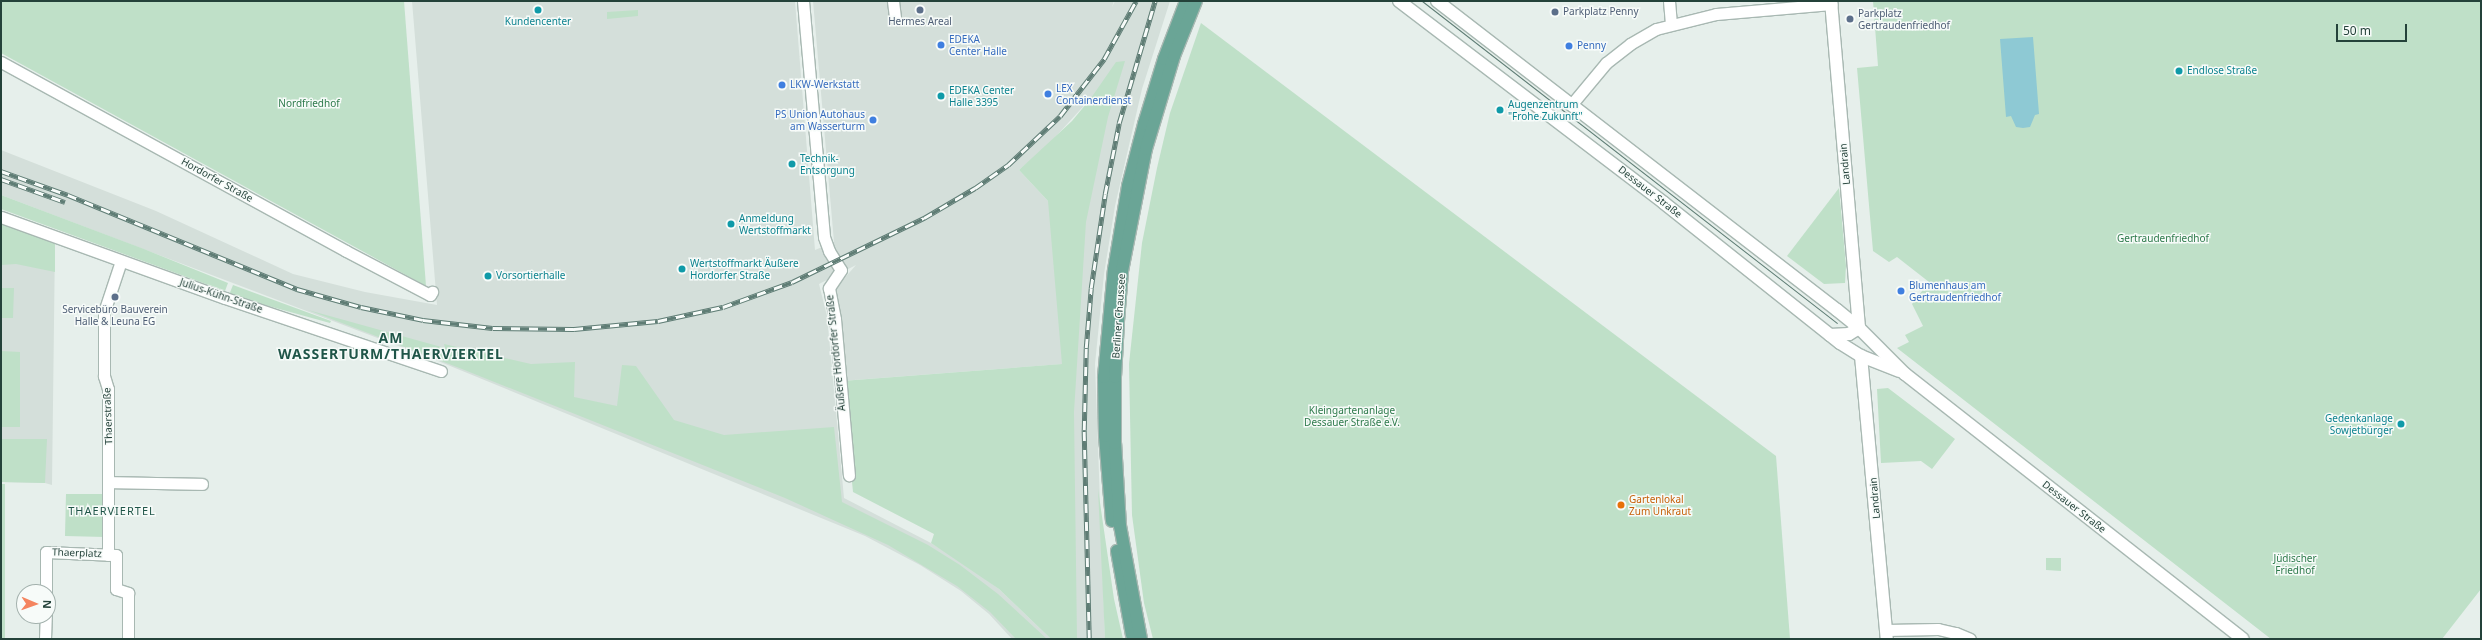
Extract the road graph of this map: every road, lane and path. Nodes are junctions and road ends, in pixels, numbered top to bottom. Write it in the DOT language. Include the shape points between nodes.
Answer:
graph roads {
  1 [pos="803,1"];
  2 [pos="893,1"];
  3 [pos="1186,1"];
  4 [pos="1196,1"];
  5 [pos="1399,1"];
  6 [pos="1437,1"];
  7 [pos="1669,1"];
  8 [pos="1831,3"];
  9 [pos="895,18"];
  10 [pos="1671,24"];
  11 [pos="1,62"];
  12 [pos="1571,105"];
  13 [pos="1,217"];
  14 [pos="121,261"];
  15 [pos="432,292"];
  16 [pos="1859,328"];
  17 [pos="1830,335"];
  18 [pos="1862,356"];
  19 [pos="441,371"];
  20 [pos="1905,374"];
  21 [pos="849,475"];
  22 [pos="109,482"];
  23 [pos="202,484"];
  24 [pos="108,555"];
  25 [pos="46,584"];
  26 [pos="46,624"];
  27 [pos="1887,635"];
  28 [pos="45,639"];
  29 [pos="128,639"];
  30 [pos="1133,639"];
  31 [pos="1141,639"];
  32 [pos="1970,639"];
  33 [pos="2243,639"];
  1 -- 21 [label="street, Äußere Hordorfer Straße" via="824,236 828,251 842,270 829,288 835,318"];
  2 -- 9 [label="street"];
  3 -- 30 [label="main road, Berliner Chaussee" via="1153,90 1128,186 1114,270 1104,377 1108,479 1125,604"];
  4 -- 31 [label="main road, Berliner Chaussee" via="1174,56 1145,156 1122,271 1115,443 1120,526"];
  5 -- 17 [label="main road, Dessauer Straße" via="1664,203"];
  6 -- 12 [label="main road, Dessauer Straße"];
  7 -- 10 [label="street"];
  8 -- 10 [label="street" via="1734,12"];
  8 -- 16 [label="main road, Landrain"];
  10 -- 12 [label="street" via="1647,34 1614,55"];
  11 -- 15 [label="street, Hordorfer Straße" via="353,254 430,295"];
  12 -- 16 [label="main road, Dessauer Straße"];
  13 -- 14 [label="street, Julius-Kühn-Straße"];
  14 -- 19 [label="street, Julius-Kühn-Straße"];
  14 -- 22 [label="street, Thaerstraße" via="104,312"];
  16 -- 17 [label="main road" via="1849,334"];
  16 -- 18 [label="main road, Landrain"];
  16 -- 20 [label="main road, Dessauer Straße"];
  17 -- 18 [label="main road, Dessauer Straße"];
  18 -- 20 [label="main road, Dessauer Straße"];
  18 -- 27 [label="main road, Landrain"];
  20 -- 33 [label="main road, Dessauer Straße"];
  22 -- 23 [label="street"];
  22 -- 24 [label="street, Thaerplatz"];
  24 -- 25 [label="street, Thaerplatz" via="46,552"];
  24 -- 29 [label="street" via="116,555 116,589 128,593"];
  26 -- 28 [label="street"];
  27 -- 32 [label="street" via="1938,629 1956,632"];
}
